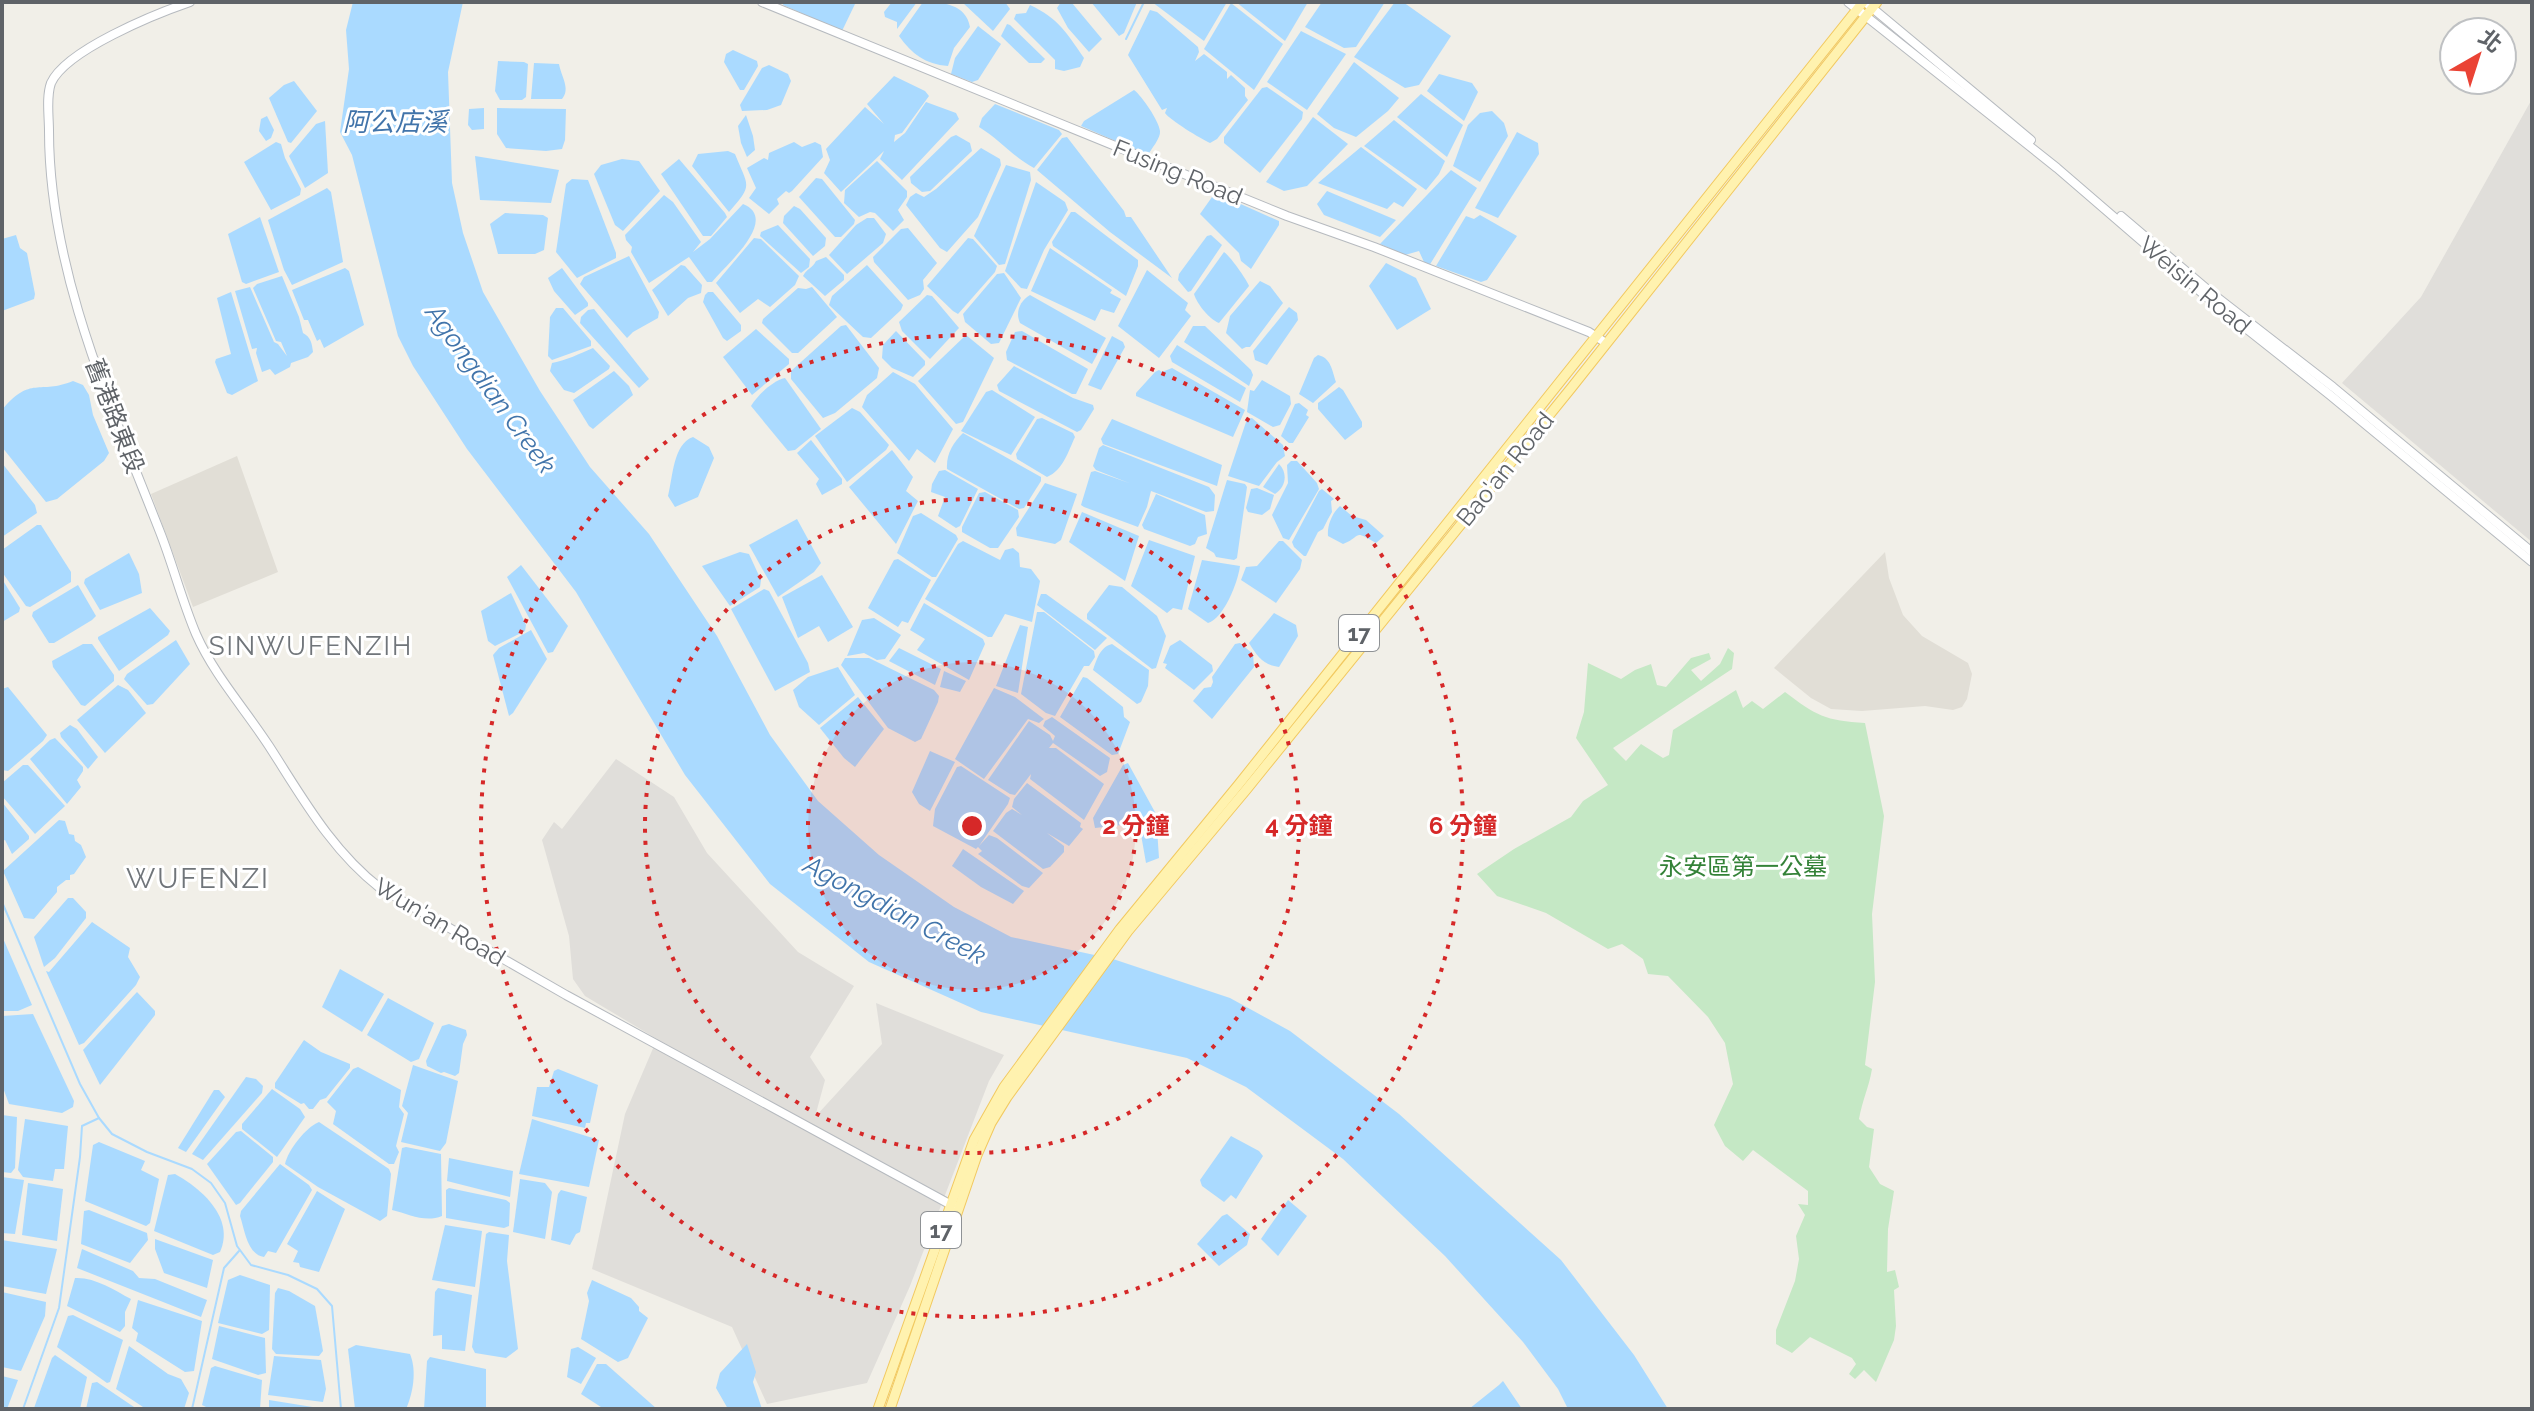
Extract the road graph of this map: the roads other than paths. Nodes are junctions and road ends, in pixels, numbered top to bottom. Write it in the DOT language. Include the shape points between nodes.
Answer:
graph roads {
  1 [pos="190,2"];
  2 [pos="762,2"];
  3 [pos="1848,2"];
  4 [pos="1867,6"];
  5 [pos="1596,336"];
  6 [pos="1606,343"];
  7 [pos="2532,552"];
  8 [pos="2532,562"];
  9 [pos="197,636"];
  10 [pos="1124,930"];
  11 [pos="954,1206"];
  12 [pos="878,1409"];
  13 [pos="890,1409"];
  1 -- 9 [label="street, 舊港路東段" via="76,56 53,79 49,103 57,227 94,363"];
  2 -- 5 [label="street, Fusing Road"];
  3 -- 4 [label="street"];
  4 -- 5 [label="main road, Bao'an Road / 17"];
  4 -- 6 [label="main road, Bao'an Road / 17"];
  4 -- 7 [label="street, Weisin Road"];
  4 -- 8 [label="street, Weisin Road" via="2209,299"];
  5 -- 6 [label="street, Fusing Road"];
  5 -- 10 [label="main road, Bao'an Road / 17"];
  6 -- 10 [label="main road, Bao'an Road / 17" via="1256,777"];
  9 -- 11 [label="street, Wun'an Road" via="314,817 355,868 395,899"];
  10 -- 11 [label="main road, 17" via="1028,1061 991,1123"];
  11 -- 12 [label="main road, 17"];
  11 -- 13 [label="main road, 17"];
}
